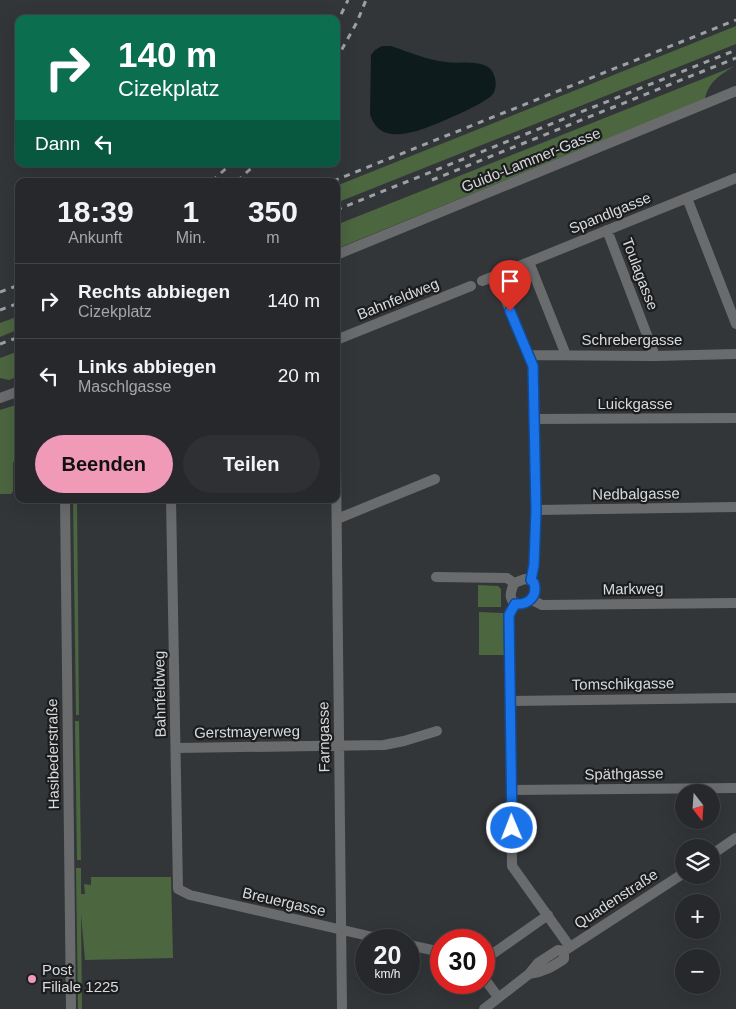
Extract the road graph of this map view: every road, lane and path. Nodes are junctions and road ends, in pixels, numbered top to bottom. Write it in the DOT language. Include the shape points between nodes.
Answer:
graph roads {
  1 [pos="736,91"];
  2 [pos="736,178"];
  3 [pos="687,198"];
  4 [pos="608,230"];
  5 [pos="340,253"];
  6 [pos="529,262"];
  7 [pos="496,276"];
  8 [pos="482,281"];
  9 [pos="470,286"];
  10 [pos="736,324"];
  11 [pos="340,338"];
  12 [pos="736,354"];
  13 [pos="528,355"];
  14 [pos="566,355"];
  15 [pos="655,356"];
  16 [pos="15,392"];
  17 [pos="0,398"];
  18 [pos="736,418"];
  19 [pos="534,419"];
  20 [pos="435,479"];
  21 [pos="65,503"];
  22 [pos="171,503"];
  23 [pos="337,503"];
  24 [pos="736,507"];
  25 [pos="536,510"];
  26 [pos="337,519"];
  27 [pos="436,578"];
  28 [pos="531,580"];
  29 [pos="514,583"];
  30 [pos="532,600"];
  31 [pos="736,603"];
  32 [pos="515,604"];
  33 [pos="736,698"];
  34 [pos="511,701"];
  35 [pos="437,731"];
  36 [pos="339,746"];
  37 [pos="176,748"];
  38 [pos="736,788"];
  39 [pos="511,790"];
  40 [pos="736,838"];
  41 [pos="720,848"];
  42 [pos="675,879"];
  43 [pos="178,889"];
  44 [pos="548,915"];
  45 [pos="342,930"];
  46 [pos="355,933"];
  47 [pos="567,949"];
  48 [pos="495,952"];
  49 [pos="495,993"];
  50 [pos="498,997"];
  51 [pos="71,1009"];
  52 [pos="342,1009"];
  53 [pos="484,1009"];
  1 -- 5 [label="street, Guido-Lammer-Gasse"];
  2 -- 3 [label="street, Spandlgasse"];
  3 -- 4 [label="street, Spandlgasse"];
  3 -- 10 [label="street"];
  4 -- 6 [label="street, Spandlgasse"];
  4 -- 15 [label="street, Toulagasse"];
  6 -- 7 [label="street, Spandlgasse"];
  6 -- 14 [label="street"];
  7 -- 8 [label="street"];
  7 -- 13 [label="street"];
  9 -- 11 [label="street, Bahnfeldweg"];
  12 -- 15 [label="street, Schrebergasse"];
  13 -- 14 [label="street, Schrebergasse"];
  13 -- 19 [label="street" via="533,366"];
  14 -- 15 [label="street, Schrebergasse"];
  16 -- 17 [label="street"];
  18 -- 19 [label="street, Luickgasse"];
  19 -- 25 [label="street"];
  20 -- 26 [label="street"];
  21 -- 51 [label="street, Hasibederstraße"];
  22 -- 37 [label="street, Bahnfeldweg"];
  23 -- 26 [label="street, Farngasse"];
  24 -- 25 [label="street, Nedbalgasse"];
  25 -- 28 [label="street"];
  26 -- 36 [label="street, Farngasse"];
  27 -- 29 [label="street" via="507,578"];
  28 -- 29 [label="street"];
  28 -- 30 [label="street" via="536,588"];
  29 -- 32 [label="street" via="510,593"];
  30 -- 31 [label="street, Markweg" via="542,605"];
  30 -- 32 [label="street" via="522,605"];
  32 -- 34 [label="street" via="509,615"];
  33 -- 34 [label="street, Tomschikgasse"];
  34 -- 39 [label="street"];
  35 -- 36 [label="street, Gerstmayerweg" via="404,742"];
  36 -- 37 [label="street, Gerstmayerweg"];
  36 -- 45 [label="street, Farngasse"];
  37 -- 43 [label="street, Bahnfeldweg"];
  38 -- 39 [label="street, Späthgasse"];
  39 -- 44 [label="street" via="512,866"];
  40 -- 41 [label="street"];
  42 -- 47 [label="street, Quadenstraße"];
  43 -- 45 [label="street, Breuergasse" via="190,896"];
  44 -- 47 [label="street"];
  44 -- 48 [label="street"];
  45 -- 46 [label="street, Breuergasse"];
  45 -- 52 [label="street, Farngasse"];
  47 -- 50 [label="street, Quadenstraße" via="558,950 538,962 529,974"];
  49 -- 50 [label="street"];
  50 -- 53 [label="street, Quadenstraße"];
}
